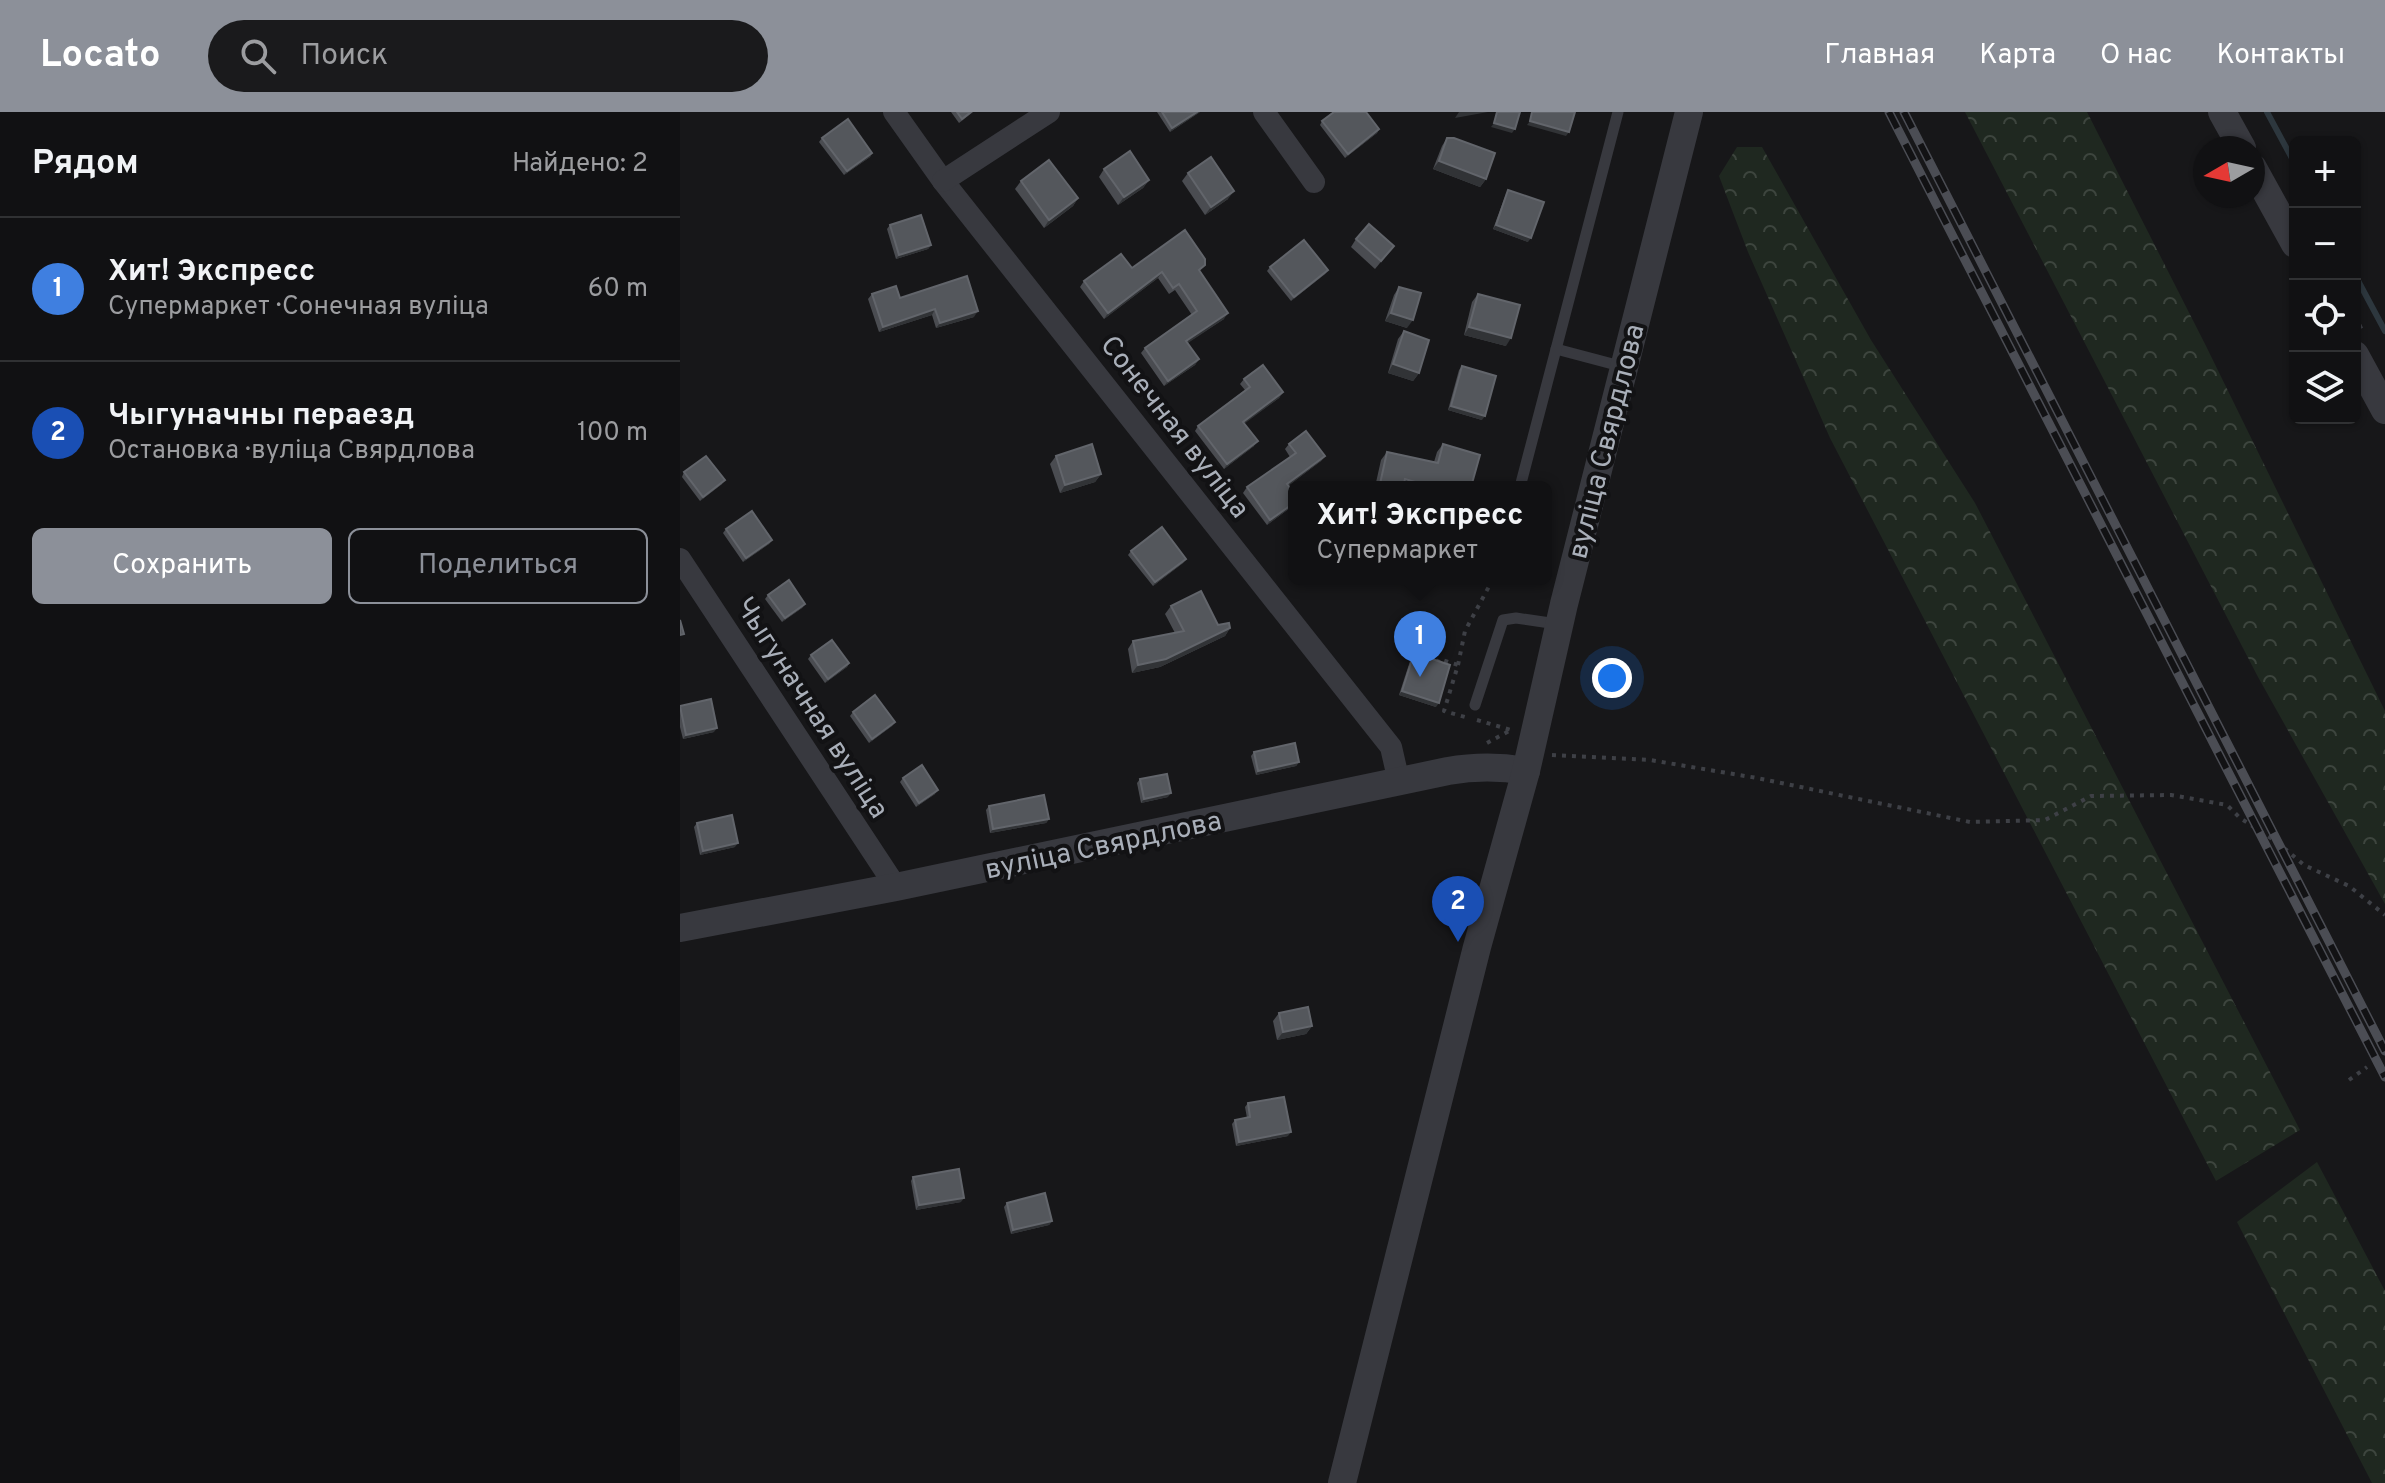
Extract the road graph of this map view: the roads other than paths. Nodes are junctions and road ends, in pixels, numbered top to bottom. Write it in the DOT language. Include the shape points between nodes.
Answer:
graph roads {
  1 [pos="894,112"];
  2 [pos="1049,112"];
  3 [pos="1264,112"];
  4 [pos="1618,112"];
  5 [pos="1689,112"];
  6 [pos="2222,112"];
  7 [pos="2235,136"];
  8 [pos="943,181"];
  9 [pos="1314,182"];
  10 [pos="2265,190"];
  11 [pos="2289,233"];
  12 [pos="1556,349"];
  13 [pos="2361,366"];
  14 [pos="1624,367"];
  15 [pos="2385,410"];
  16 [pos="1522,481"];
  17 [pos="680,559"];
  18 [pos="1559,625"];
  19 [pos="1475,705"];
  20 [pos="1537,763"];
  21 [pos="1399,782"];
  22 [pos="896,887"];
  23 [pos="680,928"];
  24 [pos="1342,1483"];
  1 -- 8 [label="street, Сонечная вуліца"];
  2 -- 8 [label="street"];
  3 -- 9 [label="street"];
  4 -- 12 [label="lane"];
  5 -- 14 [label="street, вуліца Свярдлова"];
  6 -- 7 [label="street"];
  8 -- 21 [label="street, Сонечная вуліца" via="1391,747"];
  10 -- 11 [label="street"];
  12 -- 14 [label="lane"];
  12 -- 16 [label="lane"];
  13 -- 15 [label="street"];
  14 -- 18 [label="street, вуліца Свярдлова"];
  17 -- 22 [label="street, Чыгуначная вуліца"];
  18 -- 19 [label="lane" via="1503,620"];
  18 -- 20 [label="street, вуліца Свярдлова"];
  20 -- 21 [label="street, вуліца Свярдлова" via="1475,766"];
  20 -- 24 [label="street, вуліца Свярдлова" via="1477,947"];
  21 -- 22 [label="street, вуліца Свярдлова"];
  22 -- 23 [label="street, вуліца Свярдлова"];
}
